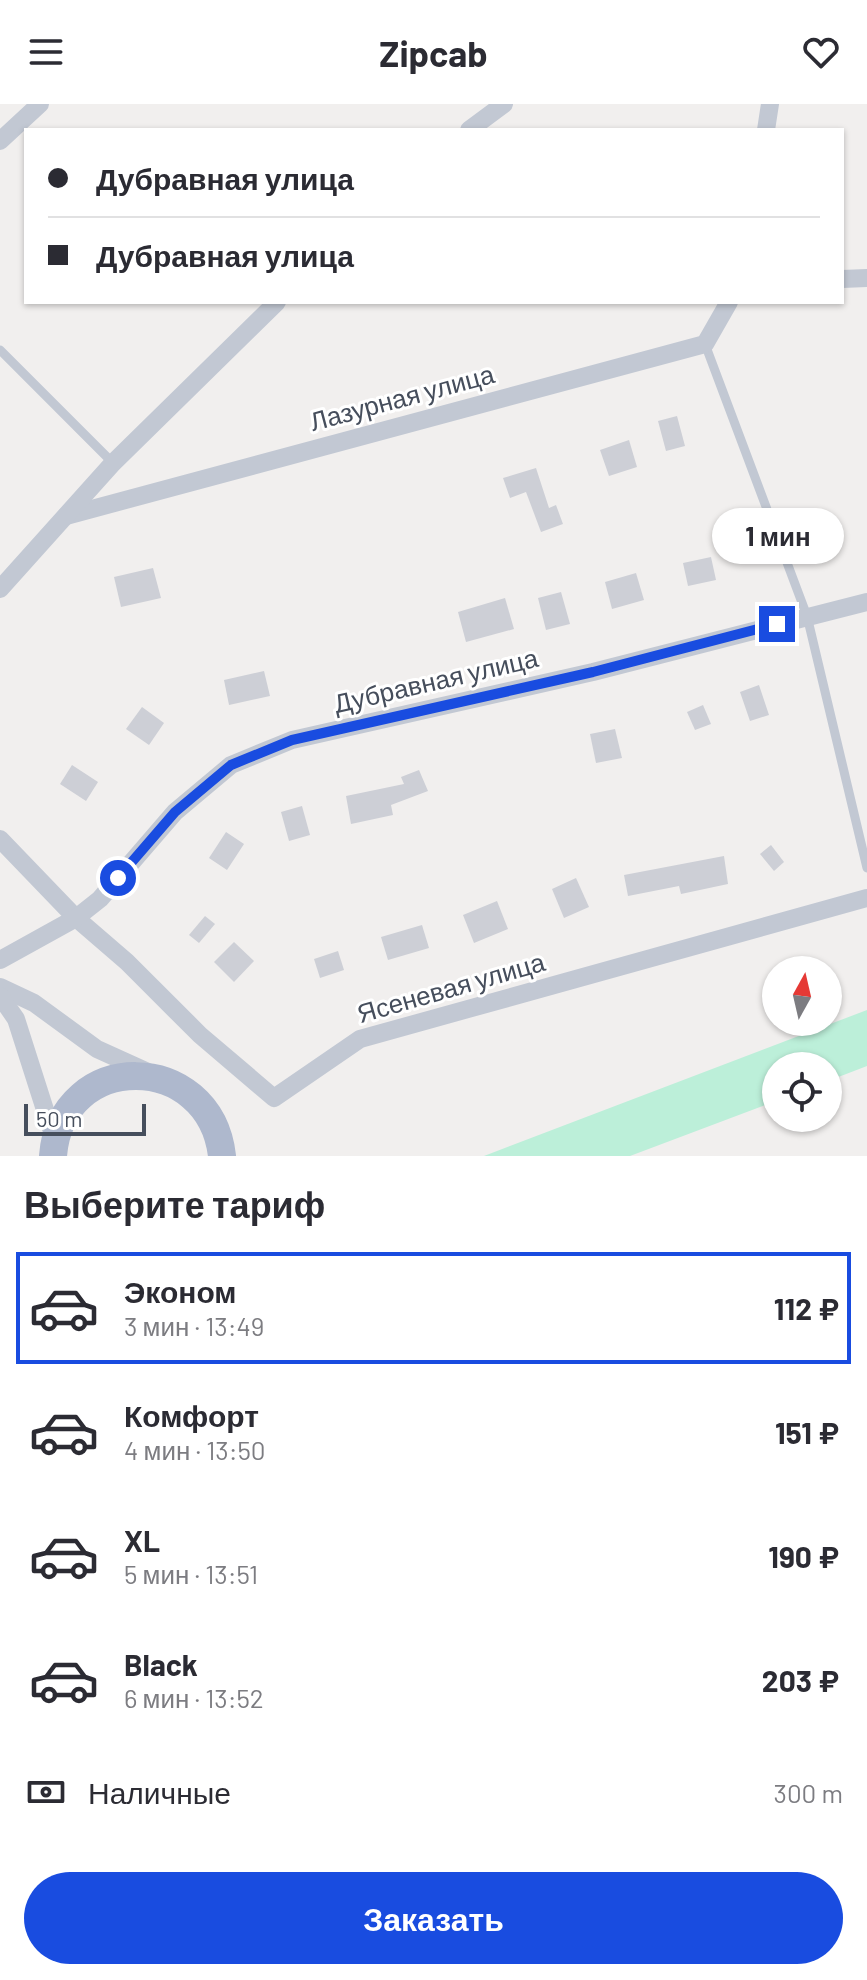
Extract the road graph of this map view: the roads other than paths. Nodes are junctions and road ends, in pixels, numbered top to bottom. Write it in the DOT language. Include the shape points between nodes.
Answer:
graph roads {
  1 [pos="40,104"];
  2 [pos="504,104"];
  3 [pos="770,104"];
  4 [pos="472,128"];
  5 [pos="766,128"];
  6 [pos="0,141"];
  7 [pos="867,278"];
  8 [pos="844,279"];
  9 [pos="275,304"];
  10 [pos="728,304"];
  11 [pos="705,344"];
  12 [pos="0,350"];
  13 [pos="113,463"];
  14 [pos="66,516"];
  15 [pos="0,589"];
  16 [pos="867,602"];
  17 [pos="807,616"];
  18 [pos="0,839"];
  19 [pos="867,868"];
  20 [pos="867,898"];
  21 [pos="76,918"];
  22 [pos="0,960"];
  23 [pos="0,987"];
  24 [pos="0,996"];
  25 [pos="167,1081"];
  26 [pos="54,1147"];
  27 [pos="222,1156"];
  1 -- 6 [label="street"];
  2 -- 4 [label="street"];
  3 -- 5 [label="street"];
  7 -- 8 [label="street"];
  9 -- 13 [label="street"];
  10 -- 11 [label="street"];
  11 -- 14 [label="street, Лазурная улица"];
  11 -- 17 [label="lane"];
  12 -- 13 [label="lane"];
  13 -- 14 [label="street"];
  14 -- 15 [label="street"];
  16 -- 17 [label="street, Дубравная улица"];
  17 -- 19 [label="lane"];
  17 -- 21 [label="street, Дубравная улица" via="593,672 292,740 231,765 175,812 100,899"];
  18 -- 21 [label="street"];
  20 -- 21 [label="street, Ясеневая улица" via="360,1039 274,1098"];
  21 -- 22 [label="street, Дубравная улица"];
  23 -- 25 [label="street" via="34,1003 97,1049"];
  24 -- 26 [label="street" via="16,1019"];
  25 -- 26 [label="main road" via="139,1075 107,1079 76,1097"];
  25 -- 27 [label="main road" via="206,1110"];
}
